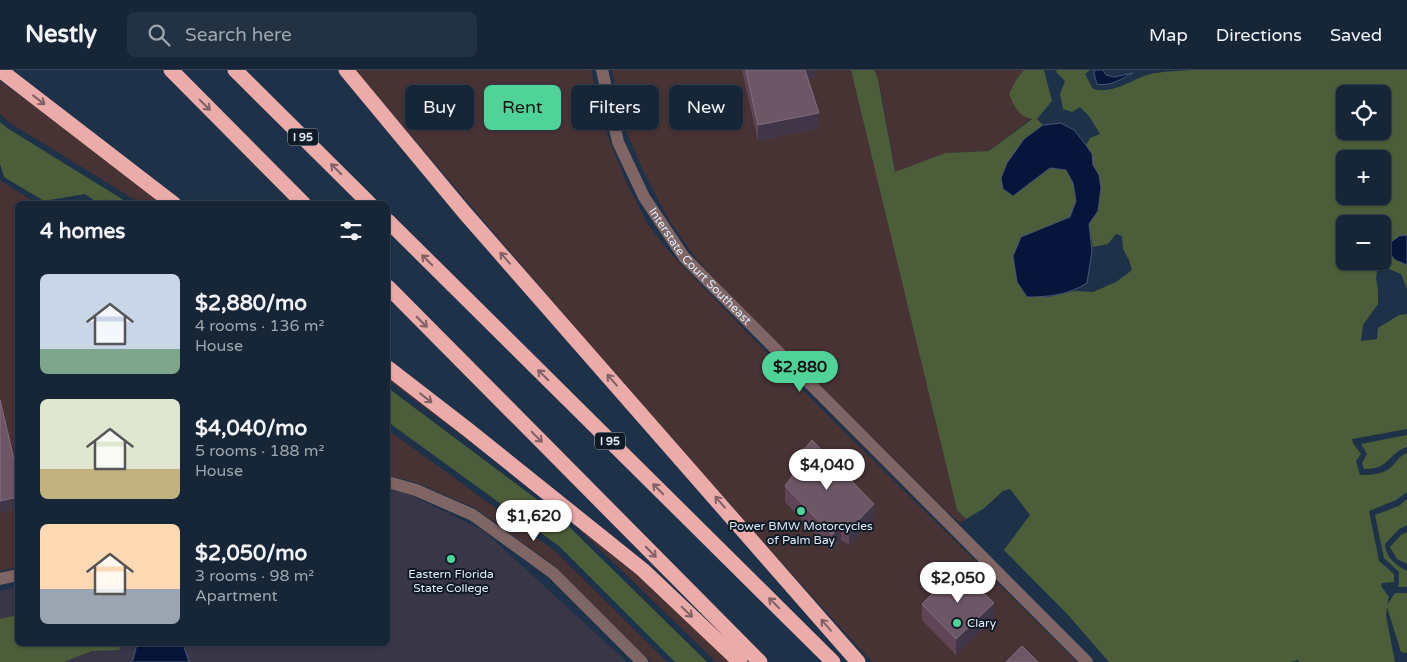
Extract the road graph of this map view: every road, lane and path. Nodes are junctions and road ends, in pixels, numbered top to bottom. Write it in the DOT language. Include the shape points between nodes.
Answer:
graph roads {
  1 [pos="0,70"];
  2 [pos="171,70"];
  3 [pos="235,70"];
  4 [pos="346,70"];
  5 [pos="602,70"];
  6 [pos="170,201"];
  7 [pos="301,201"];
  8 [pos="367,201"];
  9 [pos="390,223"];
  10 [pos="390,289"];
  11 [pos="390,370"];
  12 [pos="390,483"];
  13 [pos="15,576"];
  14 [pos="0,579"];
  15 [pos="642,662"];
  16 [pos="740,662"];
  17 [pos="760,662"];
  18 [pos="834,662"];
  19 [pos="858,662"];
  20 [pos="1087,662"];
  1 -- 6 [label="highway, one-way"];
  2 -- 7 [label="highway, one-way"];
  8 -- 3 [label="highway, I 95, one-way"];
  19 -- 4 [label="highway, one-way" via="464,212"];
  5 -- 20 [label="street, Interstate Court Southeast" via="618,142 644,197 684,257"];
  18 -- 9 [label="highway, I 95, one-way"];
  10 -- 17 [label="highway, one-way"];
  11 -- 16 [label="highway, one-way" via="643,570"];
  12 -- 15 [label="street" via="416,490 473,515 553,573"];
  13 -- 14 [label="street"];
}
